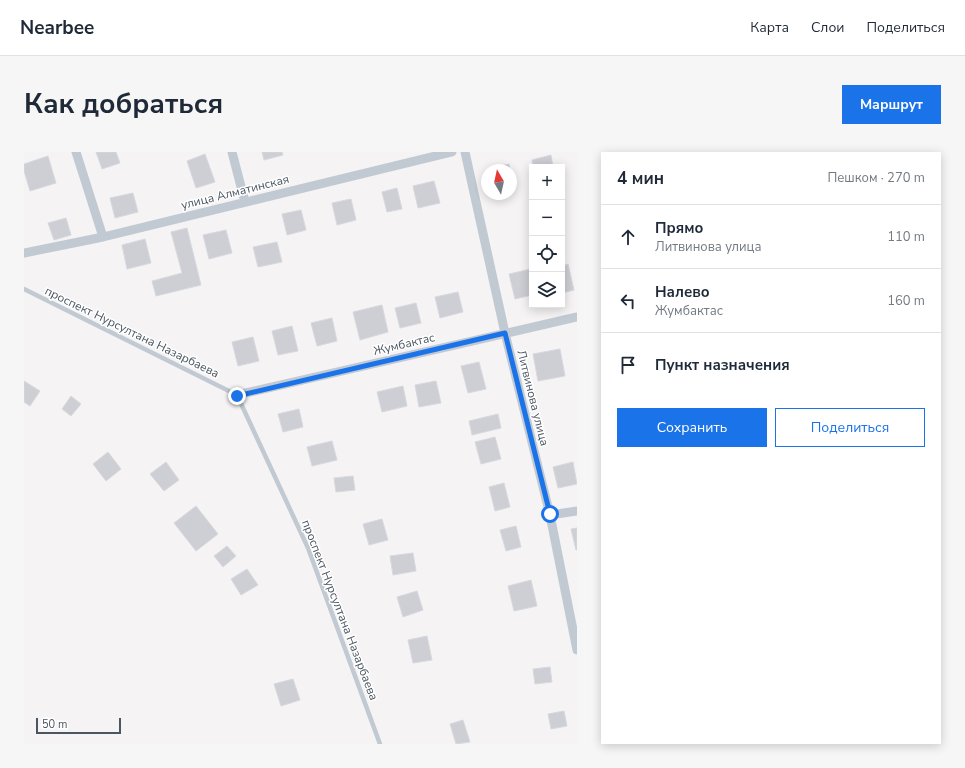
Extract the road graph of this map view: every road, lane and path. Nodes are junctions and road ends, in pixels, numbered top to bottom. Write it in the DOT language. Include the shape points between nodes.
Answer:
graph roads {
  1 [pos="76,152"];
  2 [pos="232,152"];
  3 [pos="452,152"];
  4 [pos="465,152"];
  5 [pos="245,202"];
  6 [pos="103,237"];
  7 [pos="24,254"];
  8 [pos="24,289"];
  9 [pos="577,317"];
  10 [pos="505,333"];
  11 [pos="237,396"];
  12 [pos="577,512"];
  13 [pos="550,514"];
  14 [pos="577,650"];
  15 [pos="380,744"];
  1 -- 6 [label="street"];
  2 -- 5 [label="street"];
  3 -- 5 [label="street, улица Алматинская"];
  4 -- 10 [label="street, Литвинова улица"];
  5 -- 6 [label="street, улица Алматинская"];
  6 -- 7 [label="street, улица Алматинская"];
  8 -- 11 [label="lane, проспект Нурсултана Назарбаева"];
  9 -- 10 [label="street, Жумбактас"];
  10 -- 11 [label="street, Жумбактас"];
  10 -- 13 [label="street, Литвинова улица"];
  11 -- 15 [label="lane, проспект Нурсултана Назарбаева" via="308,548"];
  12 -- 13 [label="street"];
  13 -- 14 [label="street, Литвинова улица"];
}
